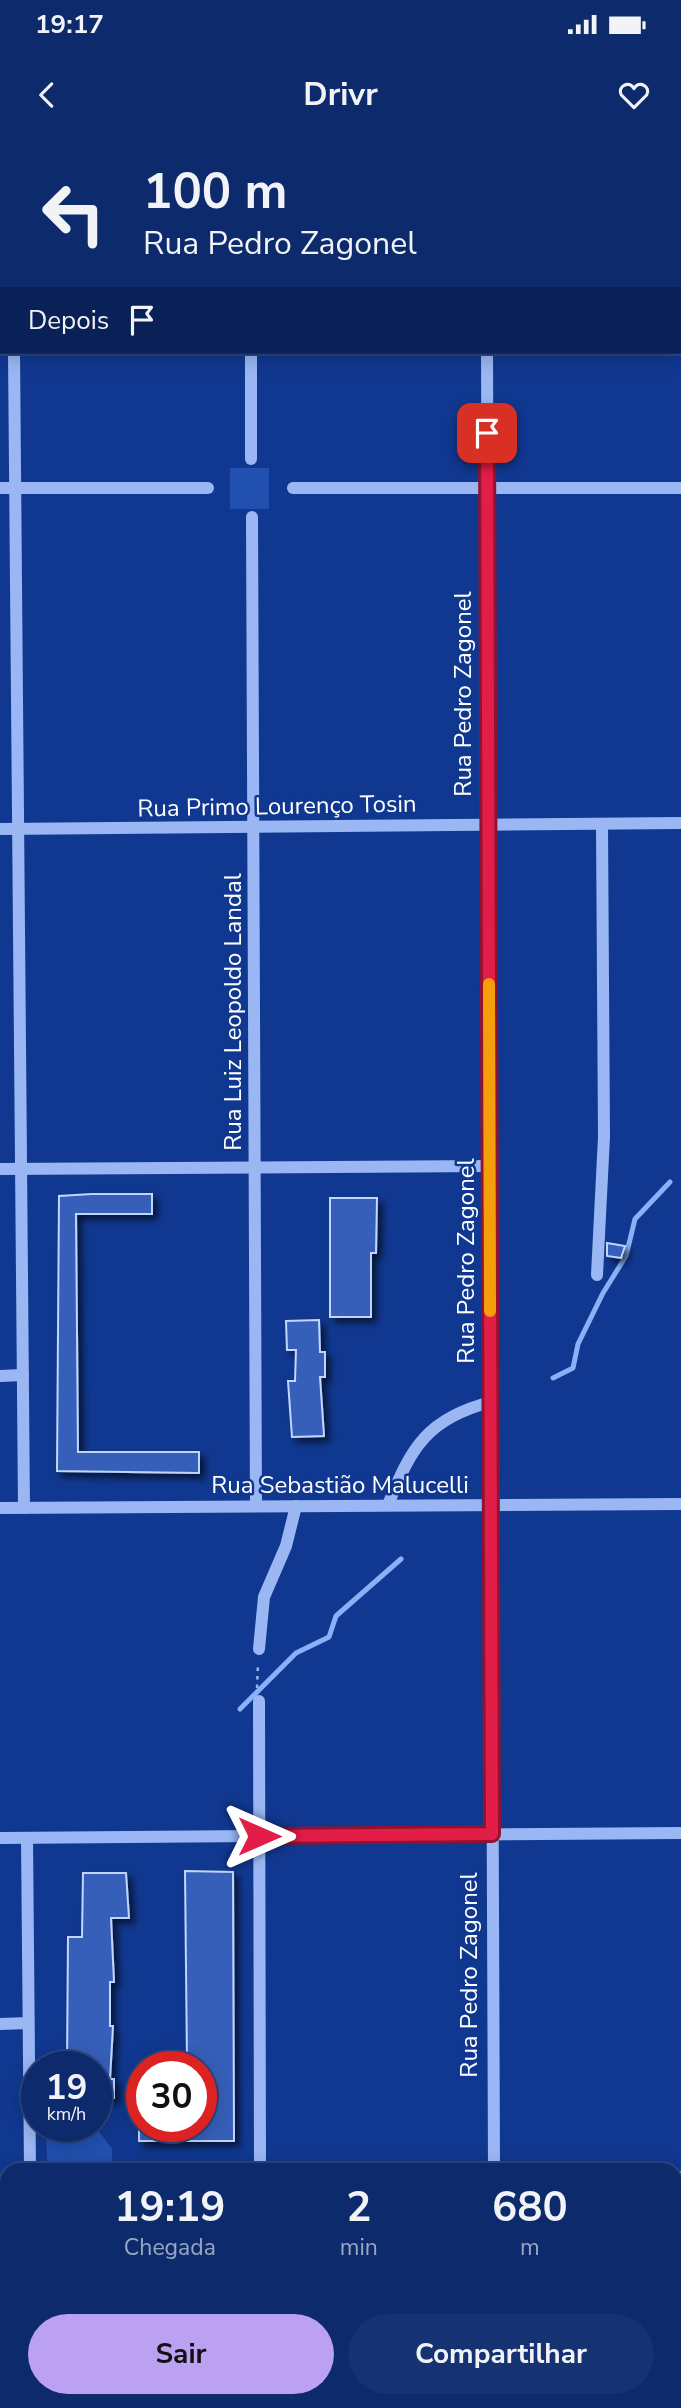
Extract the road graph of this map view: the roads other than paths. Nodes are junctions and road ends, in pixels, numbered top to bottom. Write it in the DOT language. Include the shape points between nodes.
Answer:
graph roads {
  1 [pos="14,354"];
  2 [pos="251,354"];
  3 [pos="486,354"];
  4 [pos="251,459"];
  5 [pos="0,488"];
  6 [pos="15,488"];
  7 [pos="208,488"];
  8 [pos="293,488"];
  9 [pos="487,488"];
  10 [pos="681,488"];
  11 [pos="251,517"];
  12 [pos="681,823"];
  13 [pos="603,824"];
  14 [pos="488,825"];
  15 [pos="253,827"];
  16 [pos="0,829"];
  17 [pos="18,829"];
  18 [pos="490,1166"];
  19 [pos="255,1167"];
  20 [pos="21,1168"];
  21 [pos="0,1169"];
  22 [pos="597,1275"];
  23 [pos="0,1376"];
  24 [pos="23,1376"];
  25 [pos="491,1402"];
  26 [pos="681,1504"];
  27 [pos="387,1505"];
  28 [pos="491,1505"];
  29 [pos="256,1506"];
  30 [pos="296,1506"];
  31 [pos="0,1508"];
  32 [pos="24,1508"];
  33 [pos="259,1649"];
  34 [pos="259,1702"];
  35 [pos="681,1833"];
  36 [pos="492,1834"];
  37 [pos="259,1836"];
  38 [pos="27,1838"];
  39 [pos="0,1839"];
  40 [pos="28,2023"];
  41 [pos="0,2024"];
  42 [pos="30,2163"];
  43 [pos="260,2163"];
  44 [pos="494,2163"];
  1 -- 6 [label="street"];
  2 -- 4 [label="street"];
  3 -- 9 [label="street, Rua Pedro Zagonel"];
  5 -- 6 [label="street"];
  6 -- 7 [label="street"];
  6 -- 17 [label="street"];
  8 -- 9 [label="street"];
  9 -- 10 [label="street"];
  9 -- 14 [label="street, Rua Pedro Zagonel"];
  11 -- 15 [label="street, Rua Luiz Leopoldo Landal"];
  12 -- 13 [label="street, Rua Primo Lourenço Tosin"];
  13 -- 14 [label="street, Rua Primo Lourenço Tosin"];
  13 -- 22 [label="street" via="604,1137"];
  14 -- 15 [label="street, Rua Primo Lourenço Tosin"];
  14 -- 18 [label="street, Rua Pedro Zagonel"];
  15 -- 17 [label="street, Rua Primo Lourenço Tosin"];
  15 -- 19 [label="street, Rua Luiz Leopoldo Landal"];
  16 -- 17 [label="street, Rua Primo Lourenço Tosin"];
  17 -- 20 [label="street"];
  18 -- 19 [label="street"];
  18 -- 25 [label="street, Rua Pedro Zagonel"];
  19 -- 20 [label="street"];
  19 -- 29 [label="street, Rua Luiz Leopoldo Landal"];
  20 -- 21 [label="street"];
  20 -- 24 [label="street"];
  23 -- 24 [label="street"];
  24 -- 32 [label="street"];
  25 -- 27 [label="street" via="445,1418 420,1441"];
  25 -- 28 [label="street, Rua Pedro Zagonel"];
  26 -- 28 [label="street, Rua Sebastião Malucelli"];
  27 -- 28 [label="street, Rua Sebastião Malucelli"];
  27 -- 30 [label="street, Rua Sebastião Malucelli"];
  28 -- 36 [label="street, Rua Pedro Zagonel"];
  29 -- 30 [label="street, Rua Sebastião Malucelli"];
  29 -- 32 [label="street, Rua Sebastião Malucelli"];
  30 -- 33 [label="street" via="286,1546 264,1597"];
  31 -- 32 [label="street, Rua Sebastião Malucelli"];
  34 -- 37 [label="street"];
  35 -- 36 [label="street"];
  36 -- 37 [label="street"];
  36 -- 44 [label="street, Rua Pedro Zagonel"];
  37 -- 38 [label="street"];
  37 -- 43 [label="street"];
  38 -- 39 [label="street"];
  38 -- 40 [label="street"];
  40 -- 41 [label="street"];
  40 -- 42 [label="street"];
}
